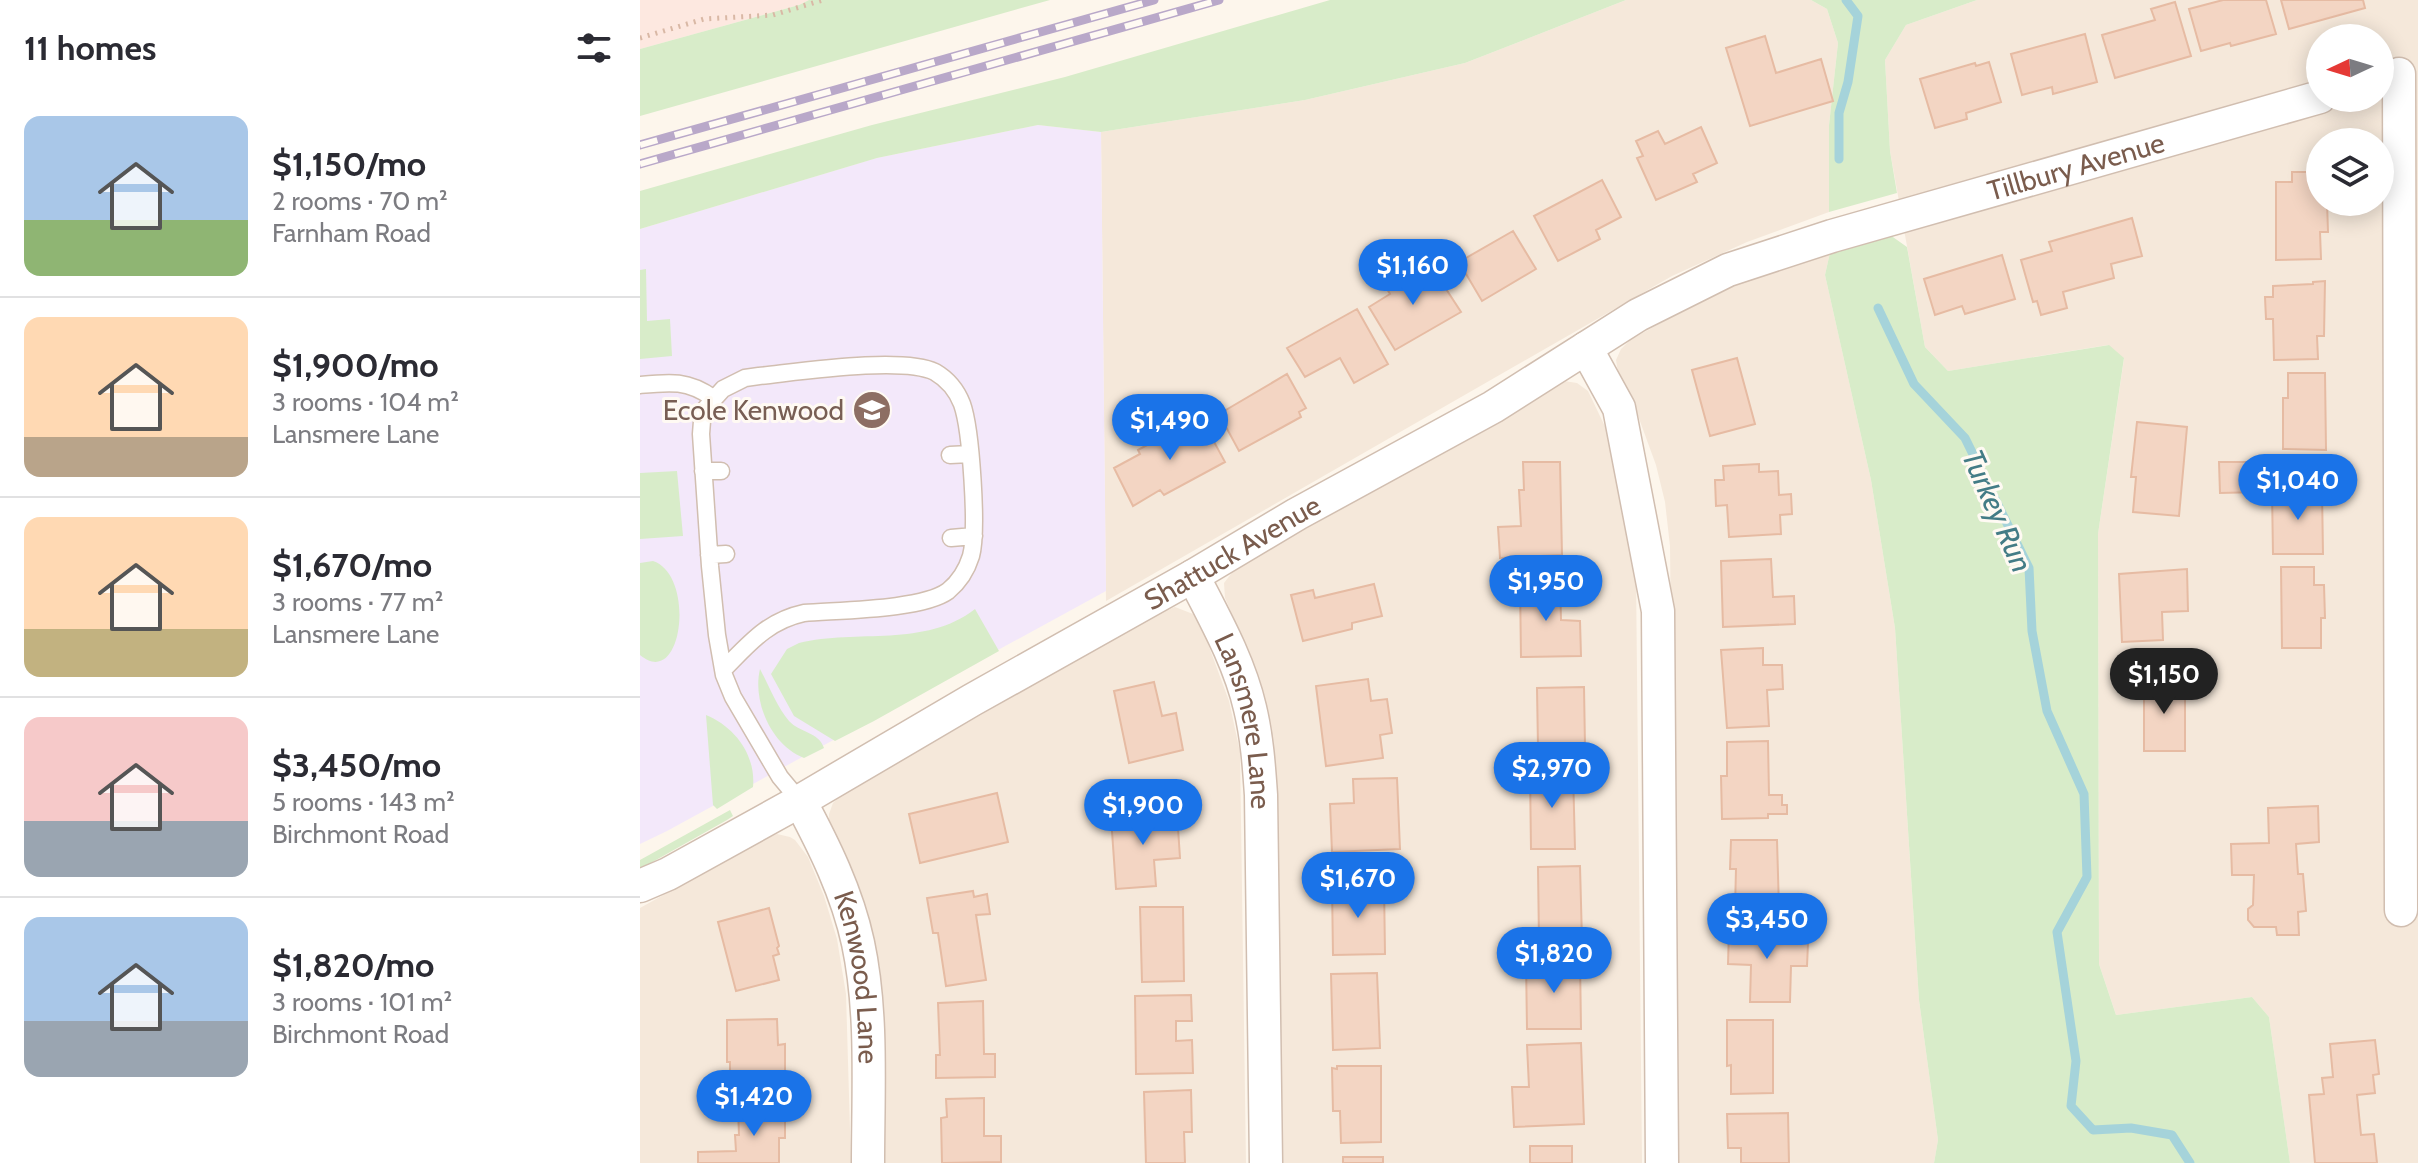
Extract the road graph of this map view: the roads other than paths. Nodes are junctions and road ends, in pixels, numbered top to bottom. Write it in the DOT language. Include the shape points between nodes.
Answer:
graph roads {
  1 [pos="2399,73"];
  2 [pos="2306,101"];
  3 [pos="1832,236"];
  4 [pos="1586,348"];
  5 [pos="640,385"];
  6 [pos="713,398"];
  7 [pos="970,454"];
  8 [pos="950,455"];
  9 [pos="703,471"];
  10 [pos="721,471"];
  11 [pos="974,536"];
  12 [pos="951,538"];
  13 [pos="1193,576"];
  14 [pos="723,670"];
  15 [pos="800,801"];
  16 [pos="640,886"];
  17 [pos="2401,910"];
  18 [pos="868,1163"];
  19 [pos="1266,1163"];
  20 [pos="1662,1163"];
  1 -- 17 [label="street"];
  2 -- 3 [label="street, Tillbury Avenue"];
  3 -- 4 [label="street, Shattuck Avenue" via="1728,270"];
  4 -- 13 [label="street, Shattuck Avenue" via="1493,407"];
  4 -- 20 [label="street" via="1619,408 1658,611"];
  5 -- 6 [label="lane" via="691,385"];
  6 -- 7 [label="lane" via="733,383 759,376 896,365 921,368 948,382 958,394"];
  6 -- 9 [label="lane" via="702,421"];
  7 -- 8 [label="lane"];
  7 -- 11 [label="lane"];
  9 -- 10 [label="lane"];
  9 -- 14 [label="lane" via="718,554 717,635"];
  11 -- 12 [label="lane"];
  11 -- 14 [label="lane" via="967,568 936,598 790,616 769,626"];
  13 -- 15 [label="street, Shattuck Avenue"];
  13 -- 19 [label="street, Lansmere Lane" via="1238,671 1258,752"];
  14 -- 15 [label="lane" via="733,697"];
  15 -- 16 [label="street, Shattuck Avenue"];
  15 -- 18 [label="street, Kenwood Lane" via="829,856 858,943 867,1038"];
}
